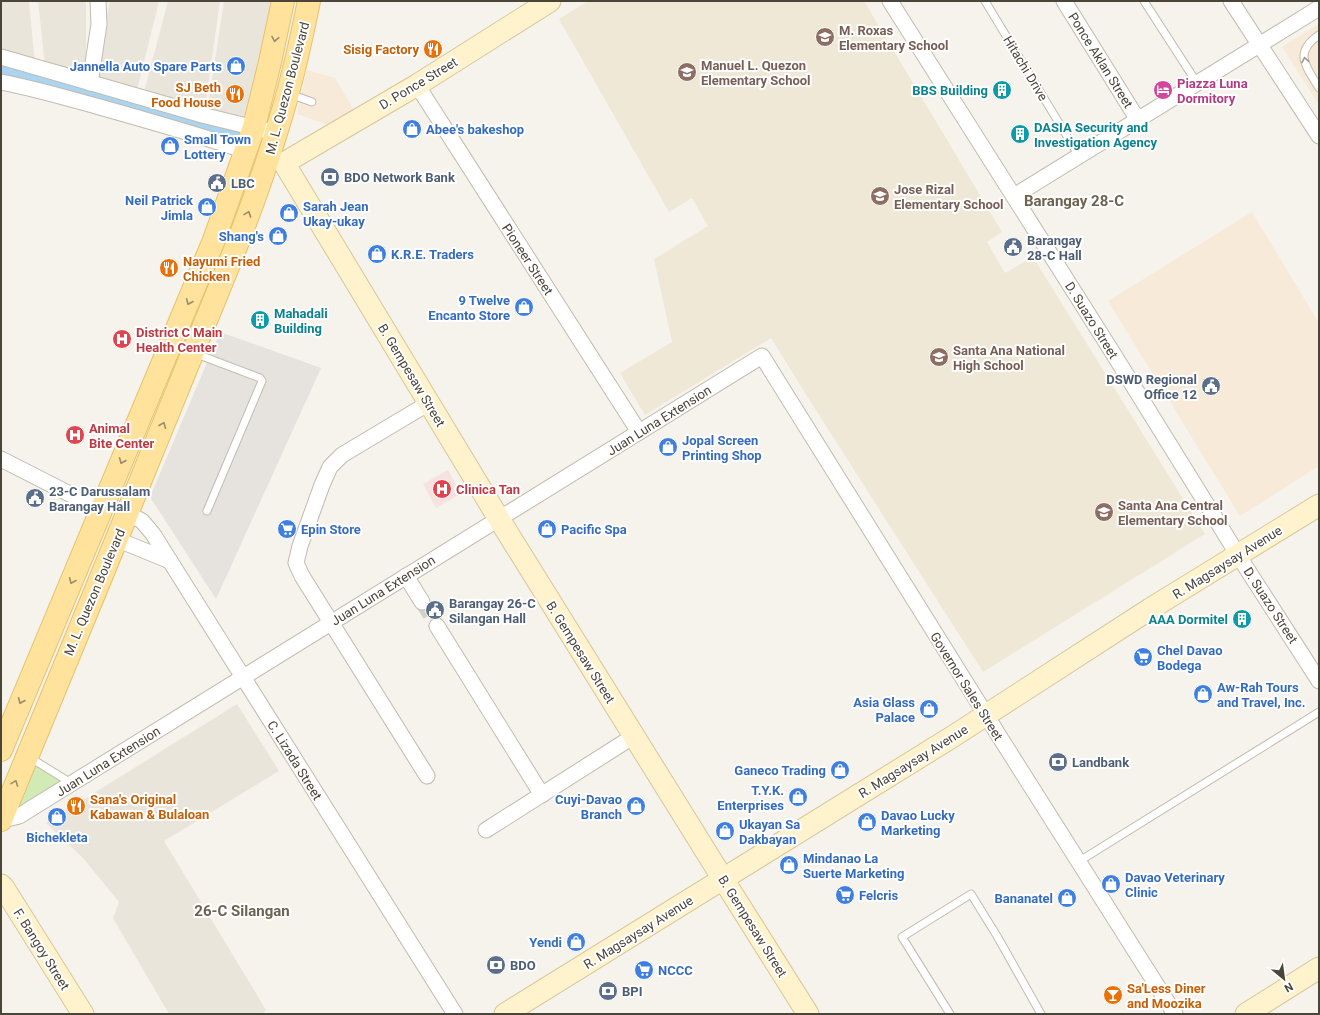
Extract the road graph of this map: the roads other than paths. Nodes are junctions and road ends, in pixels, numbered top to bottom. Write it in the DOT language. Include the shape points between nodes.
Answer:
graph roads {
  1 [pos="98,1"];
  2 [pos="283,1"];
  3 [pos="309,1"];
  4 [pos="890,1"];
  5 [pos="985,1"];
  6 [pos="1064,1"];
  7 [pos="1144,1"];
  8 [pos="1231,1"];
  9 [pos="541,3"];
  10 [pos="1319,8"];
  11 [pos="1319,35"];
  12 [pos="1259,45"];
  13 [pos="1,57"];
  14 [pos="1,82"];
  15 [pos="90,83"];
  16 [pos="1197,83"];
  17 [pos="417,85"];
  18 [pos="1319,88"];
  19 [pos="288,93"];
  20 [pos="312,102"];
  21 [pos="1138,120"];
  22 [pos="254,127"];
  23 [pos="276,133"];
  24 [pos="1319,136"];
  25 [pos="246,151"];
  26 [pos="1079,156"];
  27 [pos="276,161"];
  28 [pos="1014,196"];
  29 [pos="193,352"];
  30 [pos="762,356"];
  31 [pos="429,403"];
  32 [pos="639,432"];
  33 [pos="1,459"];
  34 [pos="1319,505"];
  35 [pos="102,510"];
  36 [pos="207,511"];
  37 [pos="127,513"];
  38 [pos="499,519"];
  39 [pos="116,539"];
  40 [pos="1238,555"];
  41 [pos="170,560"];
  42 [pos="406,576"];
  43 [pos="422,602"];
  44 [pos="331,623"];
  45 [pos="437,626"];
  46 [pos="243,677"];
  47 [pos="1319,680"];
  48 [pos="1319,712"];
  49 [pos="986,715"];
  50 [pos="634,736"];
  51 [pos="1,750"];
  52 [pos="26,756"];
  53 [pos="427,776"];
  54 [pos="71,783"];
  55 [pos="542,795"];
  56 [pos="2,818"];
  57 [pos="486,830"];
  58 [pos="1078,862"];
  59 [pos="723,879"];
  60 [pos="1,885"];
  61 [pos="1319,968"];
  62 [pos="83,1014"];
  63 [pos="455,1014"];
  64 [pos="505,1014"];
  65 [pos="808,1014"];
  66 [pos="950,1014"];
  67 [pos="1041,1014"];
  68 [pos="1174,1014"];
  69 [pos="1246,1014"];
  1 -- 15 [label="street" via="99,24"];
  2 -- 22 [label="main road, M. L. Quezon Boulevard, one-way"];
  3 -- 19 [label="main road, M. L. Quezon Boulevard"];
  4 -- 28 [label="street, D. Suazo Street"];
  5 -- 26 [label="lane, Hitachi Drive"];
  6 -- 21 [label="street, Ponce Aklan Street"];
  7 -- 16 [label="lane"];
  8 -- 12 [label="street"];
  9 -- 17 [label="street, D. Ponce Street"];
  10 -- 12 [label="street"];
  18 -- 11 [label="lane, one-way" via="1304,63 1303,56 1306,47"];
  12 -- 16 [label="street"];
  12 -- 24 [label="street"];
  13 -- 15 [label="street"];
  14 -- 25 [label="street" via="145,119"];
  15 -- 22 [label="street"];
  16 -- 21 [label="street"];
  17 -- 27 [label="street, D. Ponce Street"];
  17 -- 32 [label="street, Pioneer Street"];
  19 -- 20 [label="lane"];
  19 -- 23 [label="main road, M. L. Quezon Boulevard"];
  21 -- 26 [label="street"];
  22 -- 23 [label="street"];
  22 -- 25 [label="main road, M. L. Quezon Boulevard"];
  23 -- 27 [label="main road, M. L. Quezon Boulevard"];
  25 -- 27 [label="street"];
  25 -- 35 [label="main road, M. L. Quezon Boulevard, one-way" via="199,277"];
  26 -- 28 [label="street"];
  29 -- 27 [label="main road, M. L. Quezon Boulevard, one-way" via="246,222"];
  27 -- 31 [label="street, B. Gempesaw Street"];
  28 -- 40 [label="street, D. Suazo Street"];
  29 -- 36 [label="lane" via="262,381"];
  37 -- 29 [label="main road, M. L. Quezon Boulevard, one-way"];
  30 -- 32 [label="street, Juan Luna Extension"];
  30 -- 49 [label="street, Governor Sales Street"];
  31 -- 38 [label="street, B. Gempesaw Street"];
  31 -- 44 [label="street" via="342,455 327,473 296,563"];
  32 -- 38 [label="street, Juan Luna Extension"];
  33 -- 35 [label="street"];
  34 -- 40 [label="street, R. Magsaysay Avenue"];
  35 -- 51 [label="main road, M. L. Quezon Boulevard, one-way"];
  37 -- 39 [label="main road, M. L. Quezon Boulevard"];
  37 -- 41 [label="street, C. Lizada Street" via="142,521"];
  38 -- 42 [label="street, Juan Luna Extension"];
  38 -- 50 [label="street, B. Gempesaw Street"];
  39 -- 41 [label="street"];
  39 -- 52 [label="main road, M. L. Quezon Boulevard"];
  40 -- 47 [label="street, D. Suazo Street"];
  40 -- 49 [label="street, R. Magsaysay Avenue"];
  41 -- 46 [label="street, C. Lizada Street"];
  42 -- 43 [label="street"];
  42 -- 44 [label="street, Juan Luna Extension"];
  44 -- 46 [label="street, Juan Luna Extension"];
  44 -- 53 [label="street"];
  45 -- 55 [label="street"];
  46 -- 54 [label="street, Juan Luna Extension"];
  46 -- 63 [label="street, C. Lizada Street"];
  48 -- 58 [label="lane"];
  49 -- 58 [label="street, Governor Sales Street"];
  49 -- 59 [label="street, R. Magsaysay Avenue"];
  50 -- 55 [label="street"];
  50 -- 59 [label="street, B. Gempesaw Street"];
  52 -- 54 [label="lane"];
  56 -- 52 [label="main road, M. L. Quezon Boulevard, one-way"];
  54 -- 56 [label="street, Juan Luna Extension" via="19,816"];
  55 -- 57 [label="street"];
  58 -- 68 [label="street, Governor Sales Street"];
  59 -- 64 [label="street, R. Magsaysay Avenue"];
  59 -- 65 [label="street, B. Gempesaw Street"];
  60 -- 62 [label="street, F. Bangoy Street"];
  61 -- 69 [label="street"];
  66 -- 67 [label="lane" via="902,937 971,894"];
}
